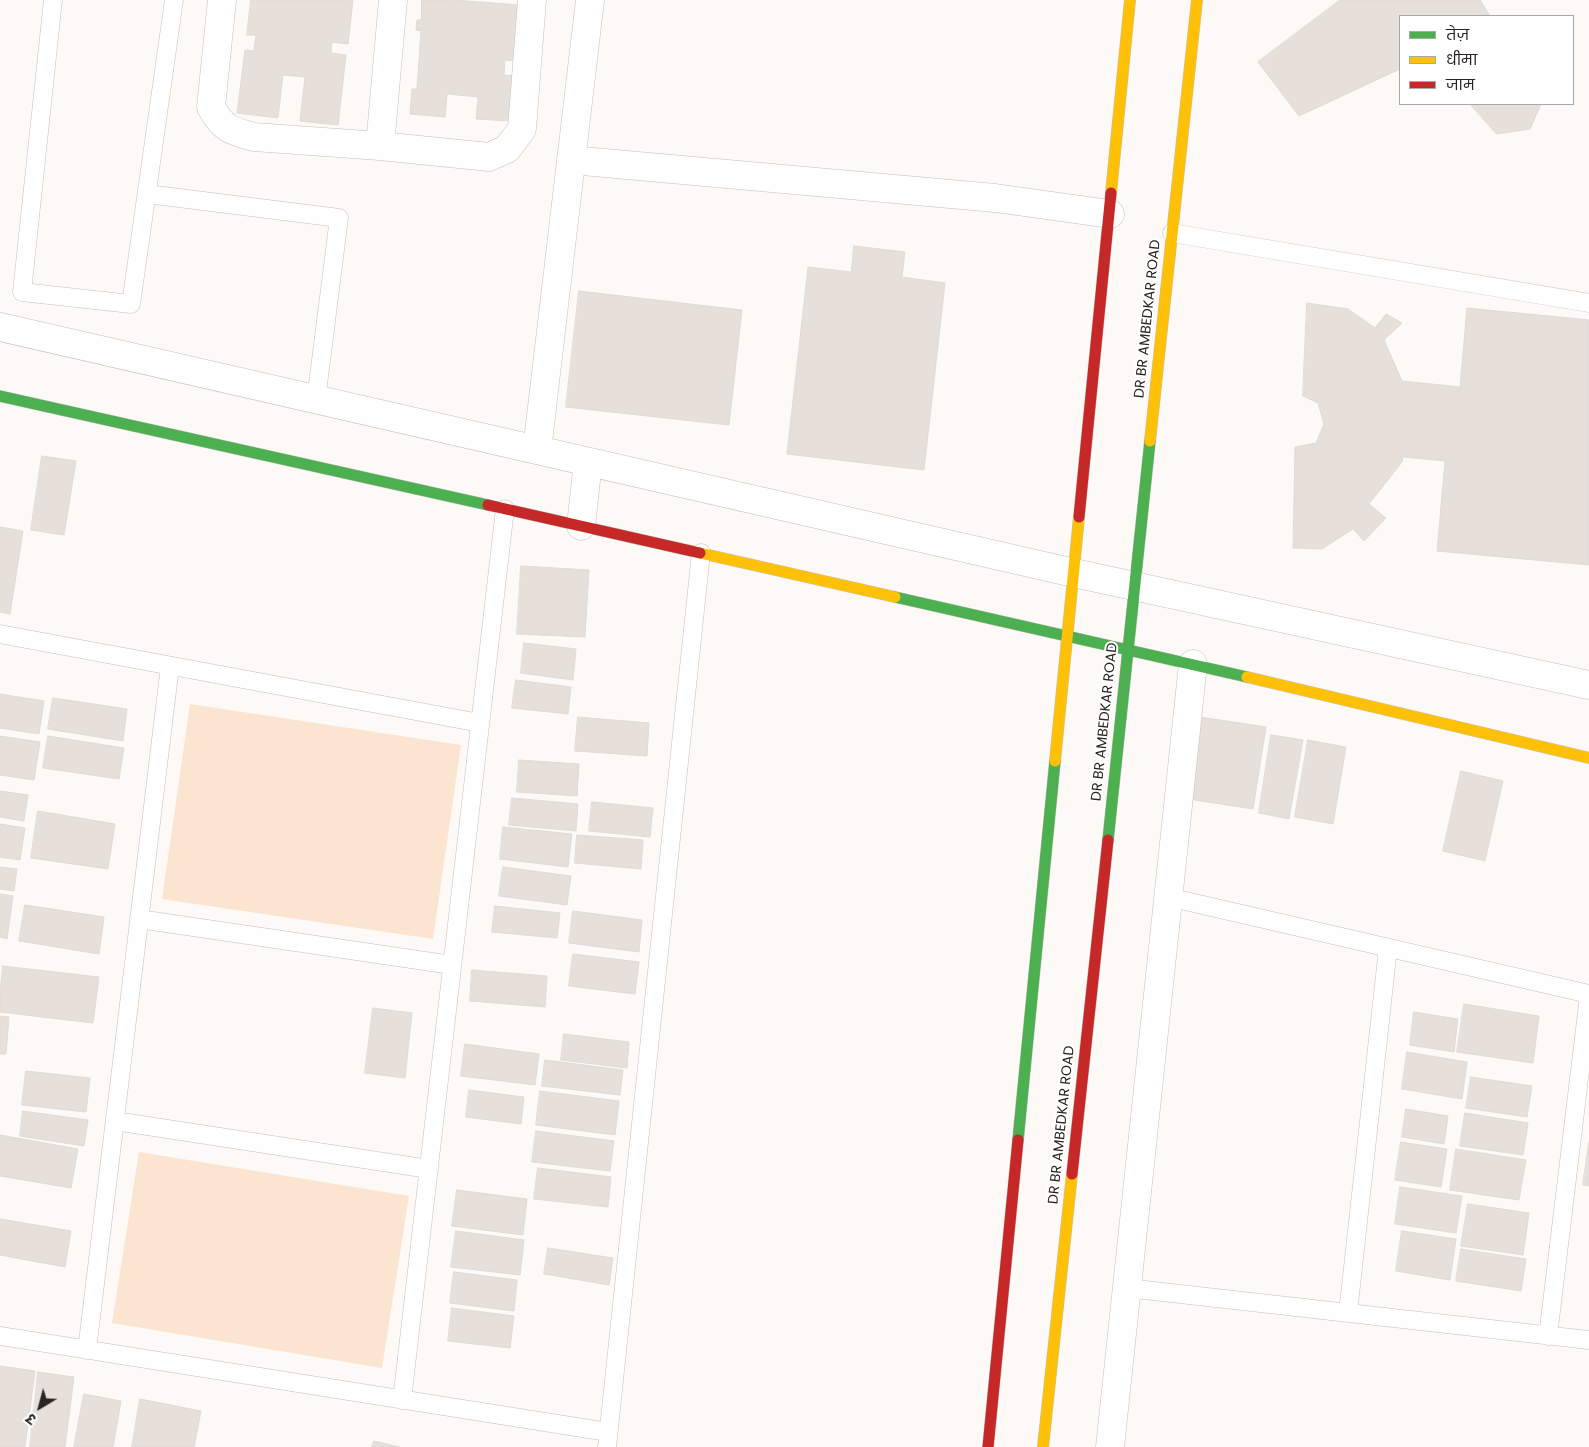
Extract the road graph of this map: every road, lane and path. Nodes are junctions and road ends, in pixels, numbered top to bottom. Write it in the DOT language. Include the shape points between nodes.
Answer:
graph roads {
  1 [pos="53,0"];
  2 [pos="174,0"];
  3 [pos="222,0"];
  4 [pos="394,0"];
  5 [pos="532,0"];
  6 [pos="590,0"];
  7 [pos="1130,0"];
  8 [pos="1197,0"];
  9 [pos="380,146"];
  10 [pos="572,160"];
  11 [pos="147,194"];
  12 [pos="1110,214"];
  13 [pos="1172,233"];
  14 [pos="1589,303"];
  15 [pos="0,327"];
  16 [pos="0,396"];
  17 [pos="316,400"];
  18 [pos="538,450"];
  19 [pos="588,462"];
  20 [pos="505,510"];
  21 [pos="581,526"];
  22 [pos="701,553"];
  23 [pos="1074,573"];
  24 [pos="1134,586"];
  25 [pos="0,634"];
  26 [pos="1068,635"];
  27 [pos="1128,649"];
  28 [pos="1193,664"];
  29 [pos="170,666"];
  30 [pos="1589,686"];
  31 [pos="480,723"];
  32 [pos="1589,758"];
  33 [pos="1168,897"];
  34 [pos="140,919"];
  35 [pos="1388,948"];
  36 [pos="452,964"];
  37 [pos="1589,995"];
  38 [pos="115,1121"];
  39 [pos="429,1169"];
  40 [pos="1127,1288"];
  41 [pos="1348,1314"];
  42 [pos="0,1336"];
  43 [pos="1548,1336"];
  44 [pos="1589,1340"];
  45 [pos="87,1350"];
  46 [pos="402,1400"];
  47 [pos="608,1440"];
  48 [pos="988,1447"];
  49 [pos="1043,1447"];
  50 [pos="1110,1447"];
  1 -- 11 [label="lane" via="22,292 131,304"];
  2 -- 11 [label="lane"];
  3 -- 9 [label="street" via="211,107 219,121 235,132 254,137"];
  4 -- 9 [label="street"];
  5 -- 9 [label="street" via="522,129 507,149 488,157"];
  6 -- 10 [label="street"];
  7 -- 12 [label="street"];
  8 -- 13 [label="street, DR BR AMBEDKAR ROAD"];
  10 -- 12 [label="street" via="995,198"];
  10 -- 18 [label="street"];
  11 -- 17 [label="lane" via="338,218"];
  12 -- 23 [label="street"];
  13 -- 14 [label="lane"];
  13 -- 24 [label="street, DR BR AMBEDKAR ROAD"];
  15 -- 17 [label="street"];
  16 -- 20 [label="street"];
  17 -- 18 [label="street"];
  18 -- 19 [label="street"];
  19 -- 21 [label="street"];
  19 -- 23 [label="street"];
  20 -- 21 [label="street"];
  20 -- 31 [label="lane"];
  21 -- 22 [label="street"];
  22 -- 26 [label="street"];
  22 -- 47 [label="lane"];
  23 -- 24 [label="street"];
  23 -- 26 [label="street"];
  24 -- 27 [label="street, DR BR AMBEDKAR ROAD"];
  24 -- 30 [label="street"];
  25 -- 29 [label="lane"];
  26 -- 27 [label="street"];
  26 -- 48 [label="street"];
  27 -- 28 [label="street"];
  27 -- 49 [label="street, DR BR AMBEDKAR ROAD"];
  28 -- 32 [label="street"];
  28 -- 33 [label="street"];
  29 -- 31 [label="lane"];
  29 -- 34 [label="lane"];
  31 -- 36 [label="lane"];
  33 -- 35 [label="lane"];
  33 -- 40 [label="street"];
  34 -- 36 [label="lane"];
  34 -- 38 [label="lane"];
  35 -- 37 [label="lane"];
  35 -- 41 [label="lane"];
  36 -- 39 [label="lane"];
  37 -- 43 [label="lane"];
  38 -- 39 [label="lane"];
  38 -- 45 [label="lane"];
  39 -- 46 [label="lane"];
  40 -- 41 [label="lane"];
  40 -- 50 [label="street"];
  41 -- 43 [label="lane"];
  42 -- 45 [label="lane"];
  43 -- 44 [label="lane"];
  45 -- 46 [label="lane"];
  46 -- 47 [label="lane"];
}
